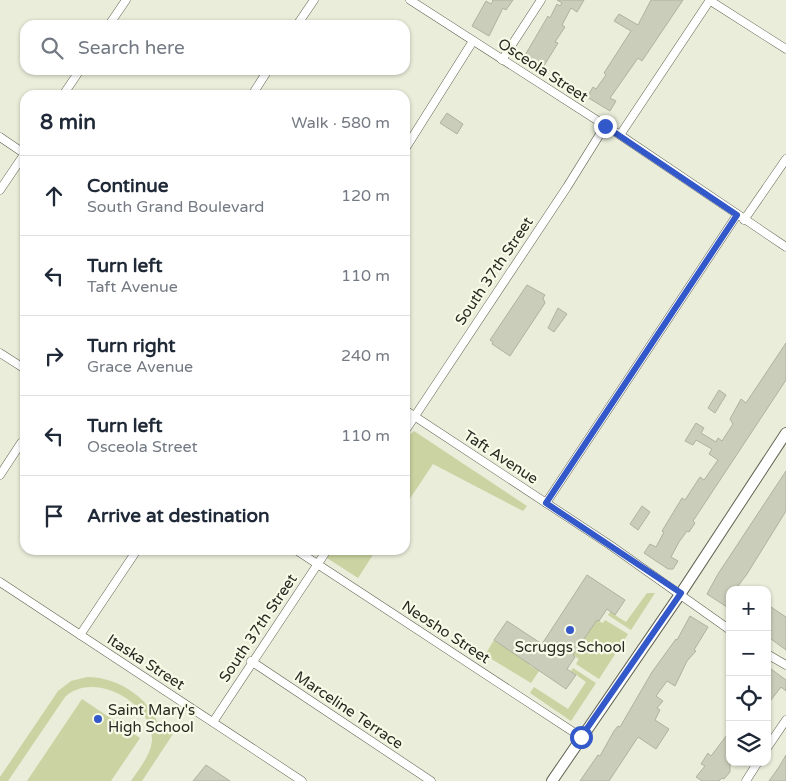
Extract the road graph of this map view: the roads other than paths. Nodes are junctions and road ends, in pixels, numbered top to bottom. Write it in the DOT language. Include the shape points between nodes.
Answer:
graph roads {
  1 [pos="126,0"];
  2 [pos="314,0"];
  3 [pos="410,0"];
  4 [pos="541,0"];
  5 [pos="710,0"];
  6 [pos="112,20"];
  7 [pos="300,20"];
  8 [pos="473,41"];
  9 [pos="786,49"];
  10 [pos="502,60"];
  11 [pos="77,75"];
  12 [pos="265,75"];
  13 [pos="66,90"];
  14 [pos="255,90"];
  15 [pos="605,126"];
  16 [pos="620,135"];
  17 [pos="0,138"];
  18 [pos="410,141"];
  19 [pos="20,151"];
  20 [pos="786,159"];
  21 [pos="20,161"];
  22 [pos="0,190"];
  23 [pos="737,215"];
  24 [pos="744,220"];
  25 [pos="786,247"];
  26 [pos="0,353"];
  27 [pos="20,366"];
  28 [pos="410,414"];
  29 [pos="415,417"];
  30 [pos="410,424"];
  31 [pos="786,434"];
  32 [pos="20,445"];
  33 [pos="0,475"];
  34 [pos="546,503"];
  35 [pos="134,555"];
  36 [pos="304,555"];
  37 [pos="324,555"];
  38 [pos="318,564"];
  39 [pos="0,582"];
  40 [pos="681,593"];
  41 [pos="726,627"];
  42 [pos="80,635"];
  43 [pos="771,656"];
  44 [pos="251,661"];
  45 [pos="786,665"];
  46 [pos="786,720"];
  47 [pos="212,722"];
  48 [pos="581,737"];
  49 [pos="771,742"];
  50 [pos="755,766"];
  51 [pos="302,781"];
  52 [pos="431,781"];
  53 [pos="552,781"];
  54 [pos="746,781"];
  1 -- 6 [label="street"];
  2 -- 7 [label="street"];
  3 -- 8 [label="street, Osceola Street"];
  4 -- 10 [label="street"];
  5 -- 9 [label="street"];
  5 -- 16 [label="street"];
  8 -- 10 [label="street, Osceola Street"];
  8 -- 18 [label="street"];
  10 -- 15 [label="street, Osceola Street"];
  11 -- 13 [label="street"];
  12 -- 14 [label="street"];
  15 -- 16 [label="street, Osceola Street"];
  15 -- 29 [label="street, South 37th Street"];
  16 -- 23 [label="street, Osceola Street"];
  17 -- 19 [label="street"];
  20 -- 24 [label="street"];
  21 -- 22 [label="street"];
  23 -- 24 [label="street, Osceola Street"];
  23 -- 34 [label="street"];
  24 -- 25 [label="street, Osceola Street"];
  26 -- 27 [label="street"];
  28 -- 29 [label="street, Taft Avenue"];
  29 -- 30 [label="street, South 37th Street"];
  29 -- 34 [label="street, Taft Avenue"];
  31 -- 40 [label="main road"];
  32 -- 33 [label="street"];
  34 -- 40 [label="street, Taft Avenue"];
  35 -- 42 [label="street"];
  36 -- 38 [label="street, Neosho Street"];
  37 -- 38 [label="street, South 37th Street"];
  38 -- 44 [label="street, South 37th Street"];
  38 -- 48 [label="street, Neosho Street"];
  39 -- 42 [label="street, Itaska Street"];
  40 -- 41 [label="street, Taft Avenue"];
  40 -- 48 [label="main road"];
  42 -- 47 [label="street, Itaska Street"];
  43 -- 45 [label="street"];
  44 -- 47 [label="street, South 37th Street"];
  44 -- 52 [label="street, Marceline Terrace"];
  46 -- 49 [label="street"];
  47 -- 51 [label="street, Itaska Street"];
  48 -- 53 [label="main road"];
  50 -- 54 [label="street"];
}
